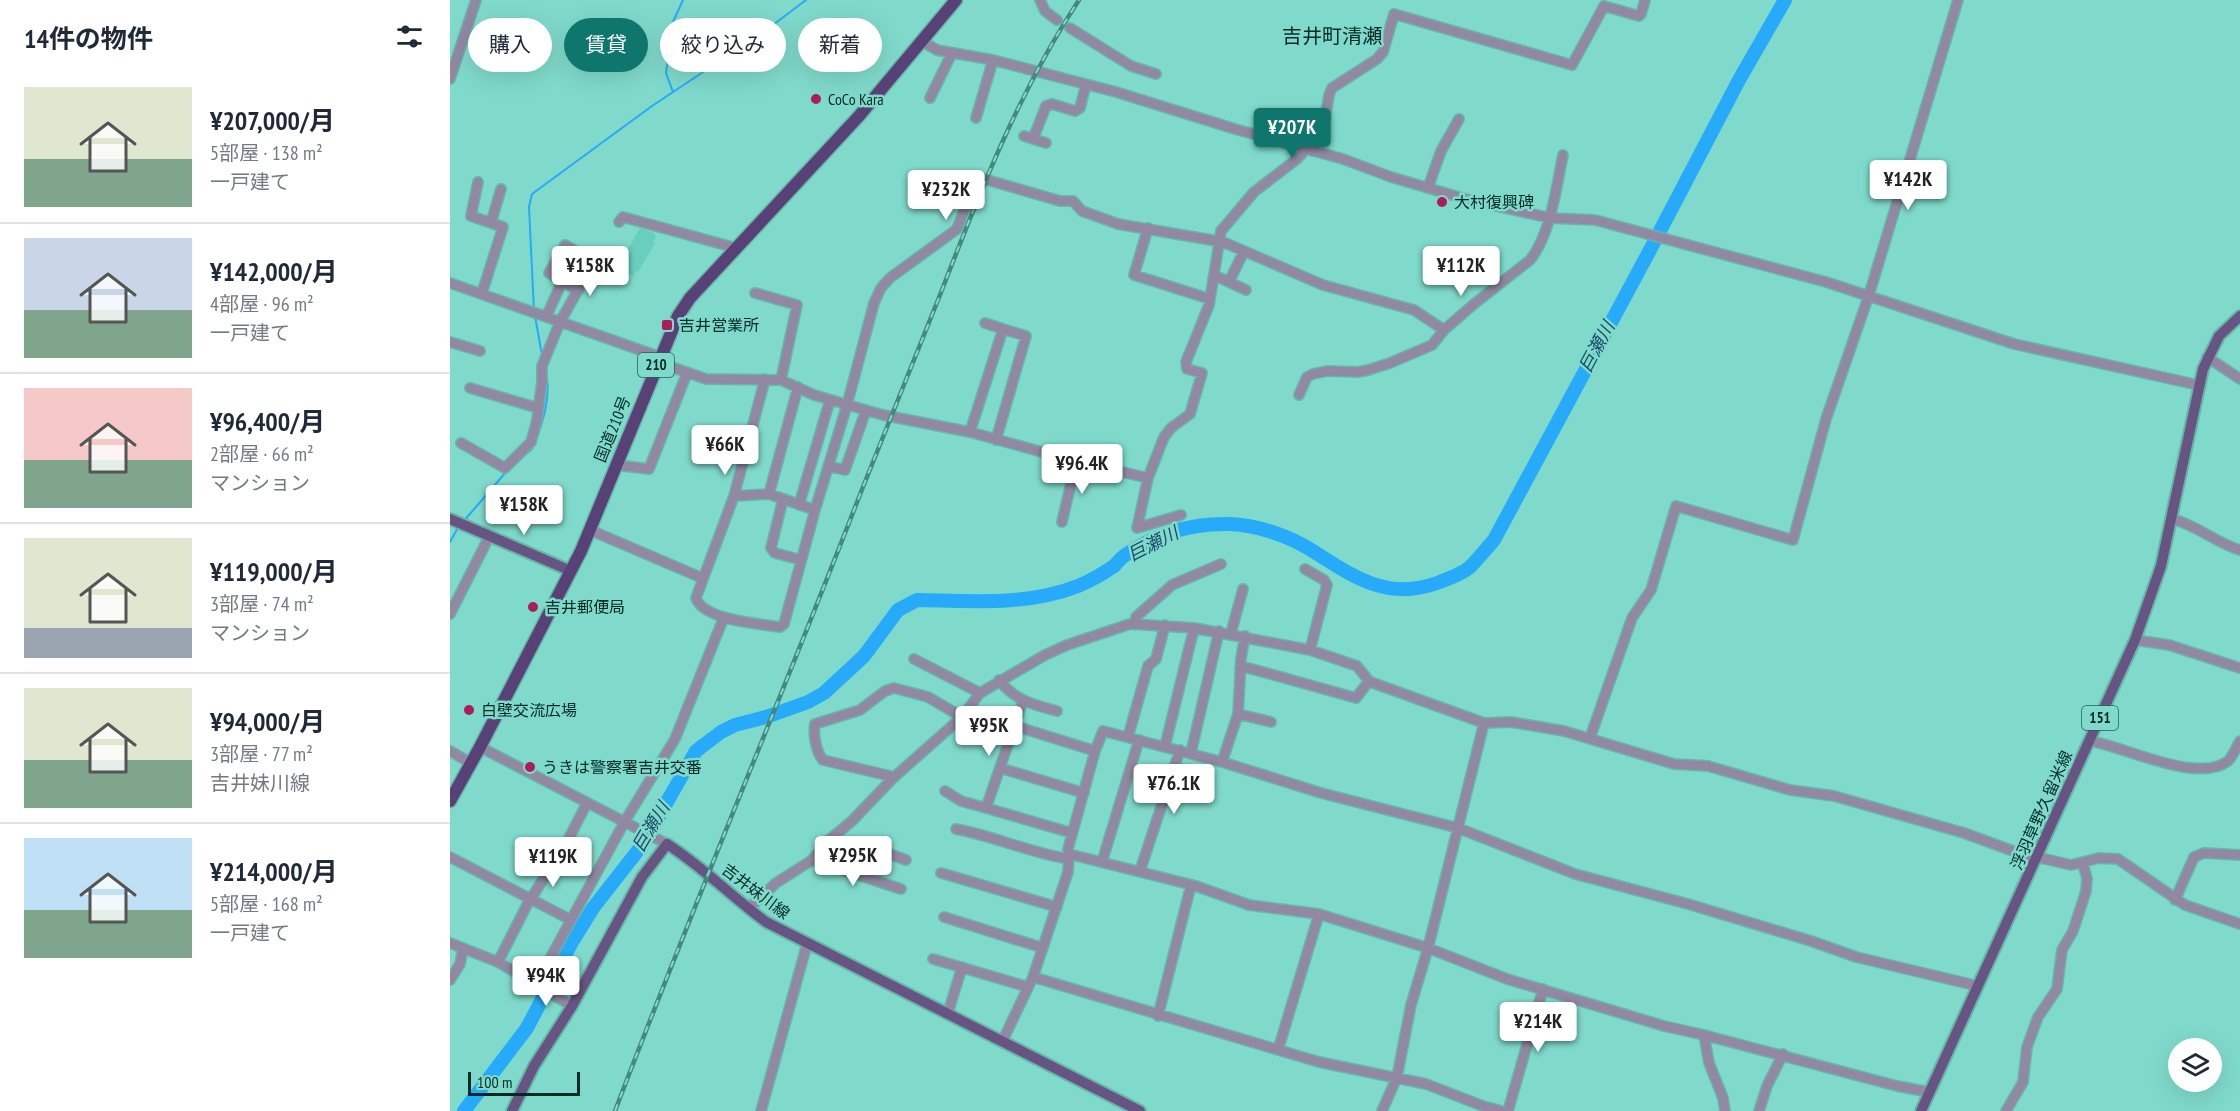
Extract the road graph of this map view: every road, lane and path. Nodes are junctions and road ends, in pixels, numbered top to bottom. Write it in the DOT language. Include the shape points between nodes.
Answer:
graph roads {
  1 [pos="476,0"];
  2 [pos="956,0"];
  3 [pos="1040,0"];
  4 [pos="1646,0"];
  5 [pos="1958,0"];
  6 [pos="1057,20"];
  7 [pos="1070,28"];
  8 [pos="923,42"];
  9 [pos="952,53"];
  10 [pos="993,60"];
  11 [pos="1156,74"];
  12 [pos="450,79"];
  13 [pos="1086,84"];
  14 [pos="930,98"];
  15 [pos="976,118"];
  16 [pos="1459,119"];
  17 [pos="1046,143"];
  18 [pos="1309,150"];
  19 [pos="1563,155"];
  20 [pos="478,182"];
  21 [pos="1428,188"];
  22 [pos="501,189"];
  23 [pos="1550,218"];
  24 [pos="620,222"];
  25 [pos="491,223"];
  26 [pos="1148,228"];
  27 [pos="1219,238"];
  28 [pos="736,248"];
  29 [pos="1244,251"];
  30 [pos="1214,275"];
  31 [pos="562,282"];
  32 [pos="1229,282"];
  33 [pos="450,283"];
  34 [pos="1246,290"];
  35 [pos="578,291"];
  36 [pos="482,293"];
  37 [pos="755,293"];
  38 [pos="1869,295"];
  39 [pos="1210,299"];
  40 [pos="537,314"];
  41 [pos="2240,316"];
  42 [pos="561,322"];
  43 [pos="985,323"];
  44 [pos="1003,329"];
  45 [pos="1444,330"];
  46 [pos="450,342"];
  47 [pos="480,351"];
  48 [pos="2207,357"];
  49 [pos="658,360"];
  50 [pos="687,373"];
  51 [pos="765,379"];
  52 [pos="781,380"];
  53 [pos="2240,380"];
  54 [pos="2198,385"];
  55 [pos="798,387"];
  56 [pos="470,388"];
  57 [pos="1299,395"];
  58 [pos="830,400"];
  59 [pos="847,405"];
  60 [pos="538,408"];
  61 [pos="866,410"];
  62 [pos="970,432"];
  63 [pos="996,440"];
  64 [pos="461,443"];
  65 [pos="1076,462"];
  66 [pos="615,465"];
  67 [pos="828,466"];
  68 [pos="1148,478"];
  69 [pos="769,494"];
  70 [pos="734,496"];
  71 [pos="783,499"];
  72 [pos="799,505"];
  73 [pos="815,510"];
  74 [pos="1181,515"];
  75 [pos="2172,519"];
  76 [pos="458,522"];
  77 [pos="1062,522"];
  78 [pos="590,530"];
  79 [pos="489,537"];
  80 [pos="2240,550"];
  81 [pos="801,560"];
  82 [pos="1221,564"];
  83 [pos="1305,569"];
  84 [pos="571,571"];
  85 [pos="702,578"];
  86 [pos="1243,589"];
  87 [pos="450,614"];
  88 [pos="724,617"];
  89 [pos="1135,624"];
  90 [pos="1165,625"];
  91 [pos="1194,628"];
  92 [pos="1219,631"];
  93 [pos="1231,633"];
  94 [pos="1245,636"];
  95 [pos="2135,640"];
  96 [pos="1310,650"];
  97 [pos="914,659"];
  98 [pos="1240,668"];
  99 [pos="2240,668"];
  100 [pos="999,680"];
  101 [pos="1369,681"];
  102 [pos="980,693"];
  103 [pos="1023,701"];
  104 [pos="1057,711"];
  105 [pos="1238,714"];
  106 [pos="962,717"];
  107 [pos="1271,722"];
  108 [pos="1484,723"];
  109 [pos="1015,726"];
  110 [pos="1128,737"];
  111 [pos="1590,738"];
  112 [pos="1139,740"];
  113 [pos="2089,741"];
  114 [pos="2240,741"];
  115 [pos="1165,746"];
  116 [pos="480,747"];
  117 [pos="1180,750"];
  118 [pos="450,751"];
  119 [pos="1095,751"];
  120 [pos="1191,753"];
  121 [pos="1222,762"];
  122 [pos="471,763"];
  123 [pos="1000,768"];
  124 [pos="892,779"];
  125 [pos="945,791"];
  126 [pos="1084,792"];
  127 [pos="451,798"];
  128 [pos="587,804"];
  129 [pos="986,808"];
  130 [pos="627,822"];
  131 [pos="1458,828"];
  132 [pos="956,830"];
  133 [pos="1072,833"];
  134 [pos="665,842"];
  135 [pos="2240,855"];
  136 [pos="450,857"];
  137 [pos="1069,857"];
  138 [pos="812,860"];
  139 [pos="906,860"];
  140 [pos="2035,860"];
  141 [pos="1102,862"];
  142 [pos="2083,863"];
  143 [pos="1140,871"];
  144 [pos="852,872"];
  145 [pos="941,873"];
  146 [pos="1191,885"];
  147 [pos="901,889"];
  148 [pos="531,898"];
  149 [pos="2175,900"];
  150 [pos="1057,907"];
  151 [pos="748,909"];
  152 [pos="1318,914"];
  153 [pos="944,917"];
  154 [pos="570,920"];
  155 [pos="2240,924"];
  156 [pos="450,943"];
  157 [pos="807,944"];
  158 [pos="1043,948"];
  159 [pos="1428,948"];
  160 [pos="463,949"];
  161 [pos="933,959"];
  162 [pos="498,962"];
  163 [pos="962,968"];
  164 [pos="1033,977"];
  165 [pos="450,980"];
  166 [pos="536,986"];
  167 [pos="1978,986"];
  168 [pos="1028,987"];
  169 [pos="1543,989"];
  170 [pos="570,1005"];
  171 [pos="948,1013"];
  172 [pos="1158,1016"];
  173 [pos="1704,1035"];
  174 [pos="1003,1040"];
  175 [pos="1278,1050"];
  176 [pos="1783,1054"];
  177 [pos="1397,1077"];
  178 [pos="1929,1092"];
  179 [pos="512,1111"];
  180 [pos="761,1111"];
  181 [pos="1140,1111"];
  182 [pos="1382,1111"];
  183 [pos="1502,1111"];
  184 [pos="1508,1111"];
  185 [pos="1725,1111"];
  186 [pos="1759,1111"];
  187 [pos="1921,1111"];
  188 [pos="2006,1111"];
  1 -- 12 [label="street"];
  2 -- 8 [label="highway, 国道210号 / 210"];
  3 -- 6 [label="street" via="1045,11"];
  4 -- 18 [label="street" via="1639,16 1604,6 1572,65 1394,14 1383,52 1332,88 1325,119"];
  5 -- 38 [label="street"];
  7 -- 11 [label="street" via="1131,66"];
  8 -- 9 [label="street"];
  8 -- 28 [label="highway, 国道210号 / 210"];
  9 -- 10 [label="street"];
  9 -- 14 [label="street"];
  10 -- 13 [label="street"];
  10 -- 15 [label="street"];
  13 -- 17 [label="street" via="1080,108 1075,111 1046,106 1029,138"];
  13 -- 18 [label="street"];
  16 -- 21 [label="street" via="1441,151"];
  18 -- 21 [label="street"];
  18 -- 27 [label="street" via="1254,192"];
  19 -- 23 [label="street"];
  20 -- 25 [label="street" via="471,216"];
  21 -- 23 [label="street"];
  22 -- 25 [label="street"];
  23 -- 38 [label="street" via="1595,220"];
  23 -- 45 [label="street" via="1530,260"];
  24 -- 28 [label="street" via="623,218"];
  25 -- 36 [label="street" via="503,227"];
  26 -- 27 [label="street"];
  26 -- 39 [label="street" via="1134,274"];
  26 -- 59 [label="street" via="1104,220 1083,211 1073,201 1060,201 977,177 957,229 881,288 868,320"];
  27 -- 29 [label="street"];
  27 -- 30 [label="street"];
  28 -- 49 [label="highway, 国道210号 / 210" via="690,298"];
  29 -- 32 [label="street"];
  29 -- 45 [label="street" via="1323,285 1413,310"];
  30 -- 32 [label="street"];
  30 -- 39 [label="street"];
  31 -- 35 [label="street"];
  31 -- 35 [label="street" via="549,273 565,245 595,260"];
  31 -- 40 [label="street"];
  32 -- 34 [label="street"];
  33 -- 36 [label="street"];
  35 -- 42 [label="street"];
  36 -- 40 [label="street"];
  37 -- 52 [label="street" via="797,305"];
  38 -- 54 [label="street" via="2014,344"];
  38 -- 111 [label="street" via="1828,415 1793,540 1676,506 1651,590 1632,618"];
  39 -- 68 [label="street" via="1186,362 1187,369 1202,373 1190,414 1164,437"];
  40 -- 42 [label="street"];
  41 -- 48 [label="main road, 浮羽草野久留米線 / 151" via="2219,336"];
  42 -- 49 [label="street"];
  42 -- 60 [label="street" via="543,363"];
  43 -- 44 [label="street"];
  44 -- 62 [label="street"];
  44 -- 63 [label="street" via="1026,336"];
  45 -- 57 [label="street" via="1432,345 1390,363 1358,372 1313,374 1307,377"];
  46 -- 47 [label="street"];
  48 -- 53 [label="street"];
  48 -- 54 [label="main road, 浮羽草野久留米線 / 151"];
  49 -- 50 [label="street"];
  49 -- 66 [label="highway, 国道210号 / 210"];
  50 -- 51 [label="street" via="706,379"];
  50 -- 66 [label="street" via="649,469"];
  51 -- 52 [label="street"];
  51 -- 70 [label="street"];
  52 -- 55 [label="street"];
  54 -- 75 [label="main road, 浮羽草野久留米線 / 151"];
  55 -- 58 [label="street"];
  55 -- 69 [label="street"];
  56 -- 60 [label="street"];
  58 -- 59 [label="street"];
  58 -- 72 [label="street"];
  59 -- 61 [label="street"];
  59 -- 67 [label="street"];
  60 -- 64 [label="street" via="531,442 505,468"];
  61 -- 62 [label="street"];
  61 -- 67 [label="street" via="845,470"];
  62 -- 63 [label="street"];
  63 -- 65 [label="street"];
  65 -- 68 [label="street"];
  65 -- 77 [label="street"];
  66 -- 78 [label="highway, 国道210号 / 210"];
  67 -- 73 [label="street"];
  68 -- 74 [label="street" via="1137,528"];
  69 -- 70 [label="street"];
  69 -- 71 [label="street"];
  70 -- 85 [label="street"];
  71 -- 72 [label="street"];
  71 -- 81 [label="street" via="771,548 775,553"];
  72 -- 73 [label="street"];
  73 -- 81 [label="street"];
  75 -- 80 [label="street"];
  75 -- 95 [label="main road, 浮羽草野久留米線 / 151"];
  76 -- 79 [label="main road"];
  78 -- 84 [label="highway, 国道210号 / 210"];
  78 -- 85 [label="street"];
  79 -- 84 [label="main road"];
  79 -- 87 [label="street"];
  81 -- 88 [label="street" via="780,627"];
  82 -- 89 [label="street" via="1172,585 1136,617"];
  83 -- 96 [label="street" via="1327,585"];
  84 -- 116 [label="highway, 国道210号 / 210"];
  85 -- 88 [label="street" via="697,601"];
  86 -- 93 [label="street"];
  88 -- 130 [label="street" via="675,739"];
  89 -- 90 [label="street"];
  89 -- 100 [label="street" via="1067,645"];
  90 -- 91 [label="street"];
  90 -- 110 [label="street" via="1156,659 1148,666"];
  91 -- 92 [label="street"];
  91 -- 115 [label="street"];
  92 -- 93 [label="street"];
  92 -- 120 [label="street"];
  93 -- 94 [label="street"];
  94 -- 96 [label="street"];
  94 -- 98 [label="street"];
  95 -- 99 [label="street" via="2169,645"];
  95 -- 113 [label="main road, 浮羽草野久留米線 / 151"];
  96 -- 101 [label="street" via="1357,666"];
  97 -- 102 [label="street"];
  98 -- 101 [label="street" via="1356,698"];
  98 -- 105 [label="street"];
  100 -- 102 [label="street"];
  100 -- 103 [label="street"];
  101 -- 108 [label="street"];
  102 -- 106 [label="street"];
  103 -- 104 [label="street"];
  103 -- 109 [label="street"];
  105 -- 107 [label="street"];
  105 -- 121 [label="street"];
  106 -- 124 [label="street"];
  106 -- 124 [label="street" via="928,697 894,688 860,710 815,724 818,755 823,760"];
  108 -- 111 [label="street" via="1531,724"];
  108 -- 131 [label="street"];
  109 -- 119 [label="street"];
  109 -- 123 [label="street"];
  110 -- 112 [label="street"];
  110 -- 119 [label="street" via="1103,731"];
  111 -- 140 [label="street" via="1674,764 1708,766 1790,790 1845,799 1964,833"];
  112 -- 115 [label="street"];
  112 -- 141 [label="street"];
  113 -- 114 [label="street" via="2166,764 2200,767 2228,760"];
  113 -- 140 [label="main road, 浮羽草野久留米線 / 151"];
  115 -- 117 [label="street"];
  116 -- 122 [label="highway, 国道210号 / 210"];
  116 -- 128 [label="street"];
  117 -- 120 [label="street"];
  117 -- 143 [label="street"];
  118 -- 122 [label="street"];
  119 -- 126 [label="street"];
  120 -- 121 [label="street"];
  121 -- 131 [label="street" via="1321,793"];
  122 -- 127 [label="highway, 国道210号 / 210"];
  123 -- 126 [label="street"];
  123 -- 129 [label="street"];
  124 -- 138 [label="street"];
  125 -- 129 [label="street" via="961,801"];
  126 -- 133 [label="street"];
  128 -- 130 [label="street"];
  128 -- 148 [label="street"];
  129 -- 133 [label="street"];
  130 -- 134 [label="street"];
  130 -- 154 [label="street"];
  131 -- 159 [label="street"];
  131 -- 167 [label="street" via="1575,874 1700,907 1856,957"];
  132 -- 137 [label="street" via="1043,855"];
  133 -- 137 [label="street"];
  134 -- 151 [label="main road, 吉井妹川線"];
  134 -- 170 [label="main road"];
  135 -- 149 [label="street" via="2194,856"];
  136 -- 148 [label="street"];
  137 -- 141 [label="street"];
  137 -- 150 [label="street"];
  138 -- 144 [label="street"];
  138 -- 151 [label="street" via="776,883"];
  139 -- 144 [label="street" via="868,846"];
  140 -- 142 [label="street"];
  140 -- 167 [label="main road, 浮羽草野久留米線 / 151"];
  141 -- 143 [label="street"];
  142 -- 149 [label="street" via="2099,858 2118,859"];
  142 -- 188 [label="street" via="2085,891 2073,931 2062,950 2057,989 2038,1017 2027,1047 2023,1082"];
  143 -- 146 [label="street"];
  144 -- 147 [label="street"];
  145 -- 150 [label="street"];
  146 -- 152 [label="street" via="1249,905"];
  146 -- 172 [label="street"];
  148 -- 154 [label="street"];
  148 -- 162 [label="street"];
  149 -- 155 [label="street"];
  150 -- 158 [label="street"];
  151 -- 157 [label="main road, 吉井妹川線"];
  152 -- 159 [label="street"];
  152 -- 175 [label="street"];
  153 -- 158 [label="street"];
  154 -- 166 [label="street"];
  156 -- 160 [label="street"];
  157 -- 171 [label="main road, 吉井妹川線"];
  157 -- 180 [label="street"];
  158 -- 164 [label="street"];
  159 -- 169 [label="street"];
  159 -- 177 [label="street" via="1411,1005"];
  160 -- 162 [label="street"];
  160 -- 165 [label="street" via="460,964"];
  161 -- 163 [label="street"];
  162 -- 166 [label="street"];
  163 -- 168 [label="street"];
  163 -- 171 [label="street"];
  164 -- 168 [label="street"];
  164 -- 172 [label="street"];
  166 -- 170 [label="street"];
  167 -- 178 [label="main road, 浮羽草野久留米線 / 151"];
  168 -- 174 [label="street"];
  169 -- 173 [label="street"];
  169 -- 184 [label="street"];
  170 -- 179 [label="main road"];
  171 -- 174 [label="main road, 吉井妹川線"];
  172 -- 175 [label="street"];
  173 -- 176 [label="street"];
  173 -- 185 [label="street"];
  174 -- 181 [label="main road, 吉井妹川線"];
  175 -- 177 [label="street"];
  176 -- 178 [label="street"];
  176 -- 186 [label="street"];
  177 -- 182 [label="street"];
  177 -- 183 [label="street"];
  178 -- 187 [label="main road, 浮羽草野久留米線 / 151"];
}
